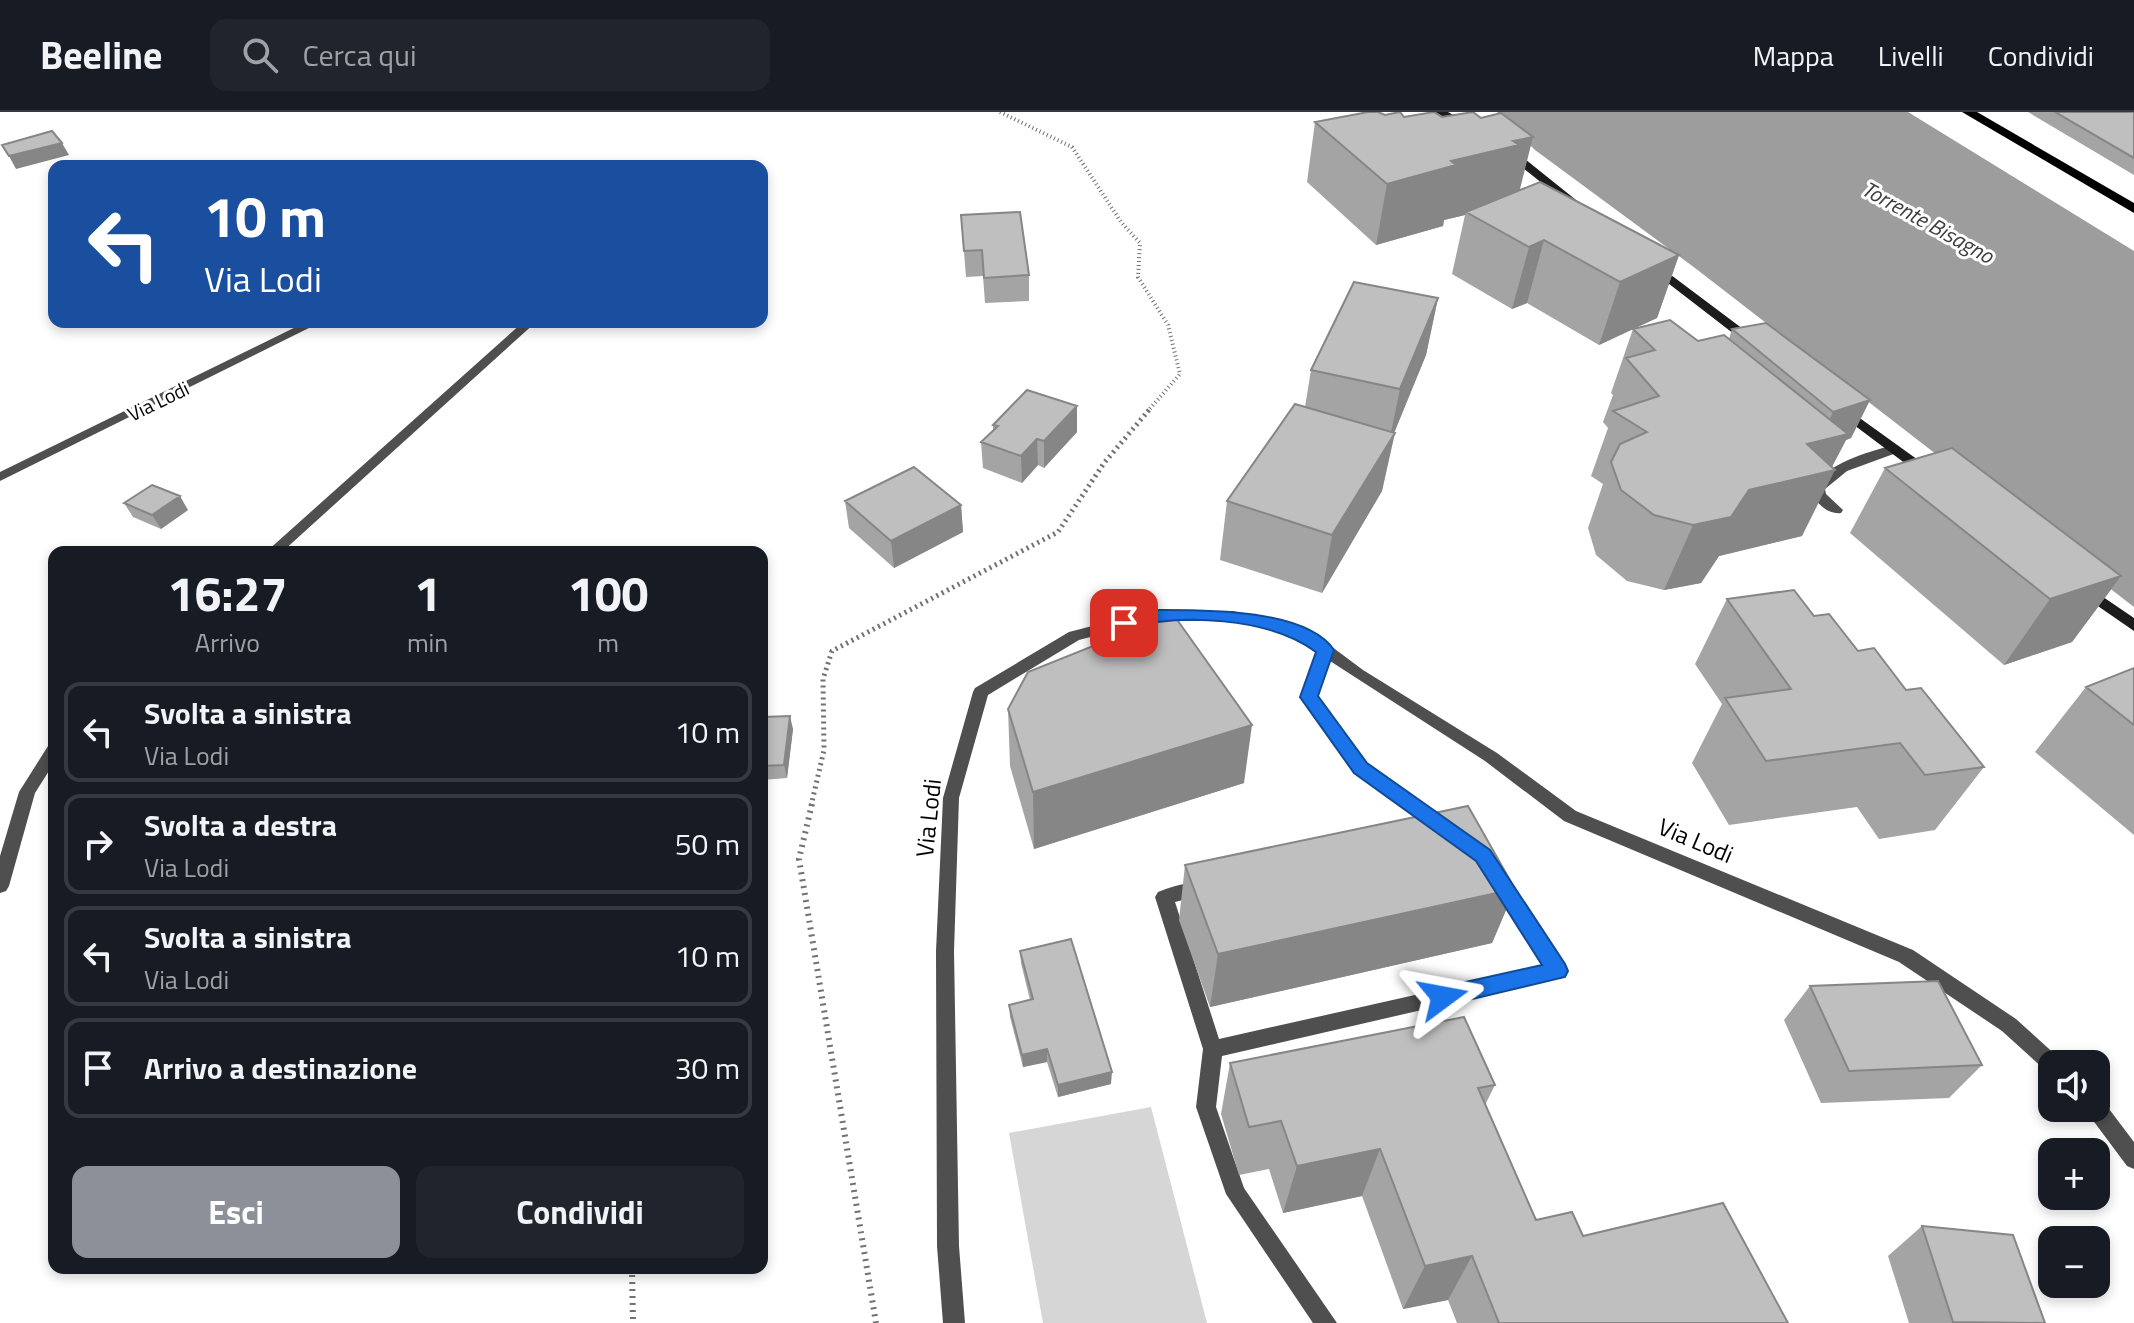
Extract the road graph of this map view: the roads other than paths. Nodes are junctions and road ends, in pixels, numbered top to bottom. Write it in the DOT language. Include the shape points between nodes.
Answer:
graph roads {
  1 [pos="1440,112"];
  2 [pos="1464,112"];
  3 [pos="1968,112"];
  4 [pos="1495,140"];
  5 [pos="2134,209"];
  6 [pos="1587,214"];
  7 [pos="1646,261"];
  8 [pos="303,328"];
  9 [pos="523,328"];
  10 [pos="1758,346"];
  11 [pos="1832,402"];
  12 [pos="1894,449"];
  13 [pos="0,477"];
  14 [pos="1945,486"];
  15 [pos="1836,510"];
  16 [pos="280,546"];
  17 [pos="2071,580"];
  18 [pos="2134,626"];
  19 [pos="1326,650"];
  20 [pos="48,759"];
  21 [pos="1417,837"];
  22 [pos="1492,869"];
  23 [pos="1224,883"];
  24 [pos="0,886"];
  25 [pos="1213,1049"];
  26 [pos="2038,1051"];
  27 [pos="2106,1122"];
  28 [pos="2134,1159"];
  29 [pos="954,1323"];
  30 [pos="1326,1323"];
  1 -- 2 [label="main road" via="1483,132"];
  3 -- 5 [label="main road"];
  4 -- 6 [label="main road"];
  7 -- 10 [label="main road"];
  8 -- 13 [label="street, Via Lodi"];
  9 -- 16 [label="street"];
  11 -- 12 [label="main road"];
  12 -- 14 [label="main road"];
  12 -- 15 [label="street" via="1823,480 1819,496"];
  17 -- 18 [label="main road"];
  19 -- 21 [label="street" via="1309,697 1361,768 1453,835"];
  19 -- 26 [label="street, Via Lodi" via="1491,757 1570,816 1906,956 2009,1025"];
  19 -- 29 [label="street, Via Lodi" via="1303,633 1233,616 1150,616 1074,636 981,692 951,798 945,951 948,1246"];
  20 -- 24 [label="street" via="27,792"];
  22 -- 25 [label="street" via="1558,971"];
  23 -- 25 [label="street" via="1164,897"];
  25 -- 30 [label="street" via="1206,1107 1236,1194"];
  27 -- 28 [label="street"];
}
